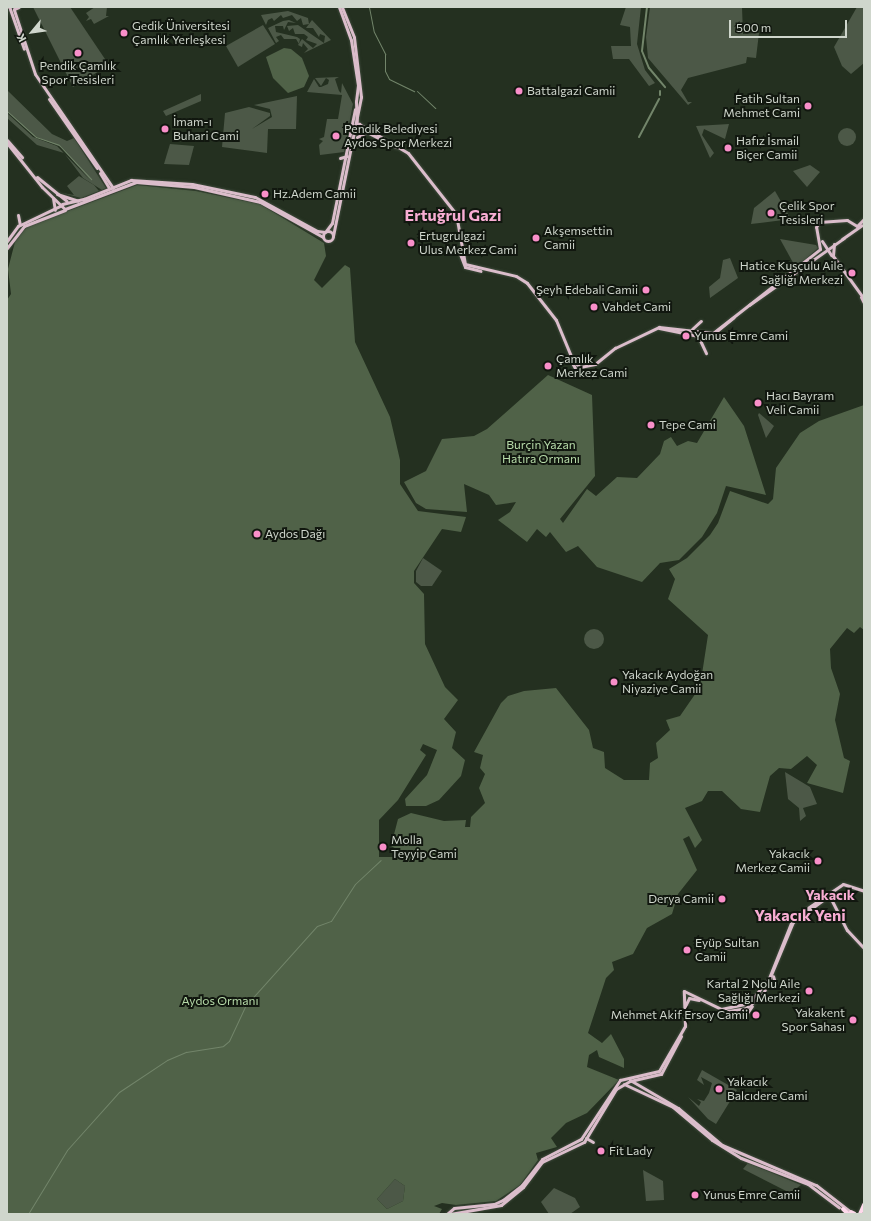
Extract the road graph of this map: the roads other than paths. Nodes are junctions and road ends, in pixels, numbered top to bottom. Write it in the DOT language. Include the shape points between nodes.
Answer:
graph roads {
  1 [pos="19,7"];
  2 [pos="339,7"];
  3 [pos="342,7"];
  4 [pos="12,8"];
  5 [pos="356,101"];
  6 [pos="360,113"];
  7 [pos="357,126"];
  8 [pos="351,130"];
  9 [pos="367,130"];
  10 [pos="355,140"];
  11 [pos="7,142"];
  12 [pos="351,152"];
  13 [pos="346,157"];
  14 [pos="345,162"];
  15 [pos="111,189"];
  16 [pos="53,193"];
  17 [pos="53,198"];
  18 [pos="68,201"];
  19 [pos="78,201"];
  20 [pos="62,204"];
  21 [pos="67,209"];
  22 [pos="55,210"];
  23 [pos="18,215"];
  24 [pos="864,219"];
  25 [pos="864,222"];
  26 [pos="852,223"];
  27 [pos="20,225"];
  28 [pos="326,231"];
  29 [pos="851,234"];
  30 [pos="819,235"];
  31 [pos="333,236"];
  32 [pos="323,237"];
  33 [pos="844,238"];
  34 [pos="7,241"];
  35 [pos="837,241"];
  36 [pos="823,242"];
  37 [pos="7,248"];
  38 [pos="826,248"];
  39 [pos="864,299"];
  40 [pos="864,303"];
  41 [pos="700,321"];
  42 [pos="686,329"];
  43 [pos="700,332"];
  44 [pos="704,332"];
  45 [pos="714,336"];
  46 [pos="699,337"];
  47 [pos="704,338"];
  48 [pos="705,345"];
  49 [pos="575,366"];
  50 [pos="864,891"];
  51 [pos="828,897"];
  52 [pos="864,949"];
  53 [pos="689,991"];
  54 [pos="683,997"];
  55 [pos="688,999"];
  56 [pos="749,1003"];
  57 [pos="739,1008"];
  58 [pos="747,1010"];
  59 [pos="627,1077"];
  60 [pos="622,1079"];
  61 [pos="643,1079"];
  62 [pos="630,1081"];
  63 [pos="624,1084"];
  64 [pos="640,1087"];
  65 [pos="586,1139"];
  66 [pos="742,1154"];
  67 [pos="750,1157"];
  68 [pos="741,1158"];
  69 [pos="747,1161"];
  70 [pos="501,1205"];
  71 [pos="864,1205"];
  72 [pos="843,1209"];
  73 [pos="500,1212"];
  74 [pos="447,1214"];
  75 [pos="450,1214"];
  76 [pos="852,1214"];
  77 [pos="860,1214"];
  1 -- 4 [label="main road"];
  2 -- 5 [label="main road" via="351,40 358,82"];
  3 -- 6 [label="main road" via="355,46 361,87"];
  4 -- 15 [label="main road" via="34,74"];
  5 -- 7 [label="main road"];
  5 -- 8 [label="main road"];
  6 -- 7 [label="main road"];
  6 -- 9 [label="main road"];
  7 -- 8 [label="main road"];
  7 -- 8 [label="main road"];
  7 -- 9 [label="main road"];
  7 -- 10 [label="main road"];
  8 -- 13 [label="main road"];
  9 -- 10 [label="main road" via="359,134"];
  9 -- 49 [label="main road" via="406,153 450,206 465,266 515,278 527,286 557,325"];
  10 -- 12 [label="main road"];
  11 -- 16 [label="main road"];
  11 -- 17 [label="main road"];
  12 -- 13 [label="main road"];
  12 -- 31 [label="main road"];
  13 -- 14 [label="main road"];
  13 -- 14 [label="main road" via="340,158"];
  14 -- 28 [label="main road" via="332,223"];
  15 -- 19 [label="main road"];
  15 -- 21 [label="main road"];
  15 -- 28 [label="main road" via="138,179 229,191 255,197 316,231"];
  15 -- 32 [label="main road" via="145,182 239,196 266,205"];
  16 -- 18 [label="main road"];
  16 -- 19 [label="main road"];
  17 -- 20 [label="main road"];
  17 -- 22 [label="main road"];
  18 -- 19 [label="main road"];
  18 -- 20 [label="main road"];
  18 -- 21 [label="main road"];
  20 -- 21 [label="main road"];
  20 -- 22 [label="main road"];
  21 -- 37 [label="main road" via="24,226"];
  22 -- 27 [label="main road"];
  23 -- 27 [label="main road"];
  24 -- 26 [label="main road" via="858,225"];
  25 -- 29 [label="main road"];
  26 -- 29 [label="main road"];
  26 -- 30 [label="main road" via="847,220 820,222 816,226"];
  27 -- 34 [label="main road"];
  28 -- 31 [label="main road"];
  28 -- 32 [label="main road"];
  29 -- 33 [label="main road"];
  30 -- 36 [label="main road"];
  30 -- 44 [label="main road" via="820,249 738,310 718,331"];
  31 -- 32 [label="main road" via="328,241"];
  33 -- 35 [label="main road"];
  33 -- 39 [label="main road" via="833,246 832,253"];
  35 -- 36 [label="main road"];
  35 -- 38 [label="main road"];
  36 -- 38 [label="main road"];
  38 -- 40 [label="main road"];
  38 -- 45 [label="main road" via="741,310"];
  41 -- 42 [label="main road" via="696,328"];
  42 -- 43 [label="main road"];
  42 -- 49 [label="main road" via="659,326 615,348 595,364"];
  43 -- 44 [label="main road"];
  43 -- 46 [label="main road"];
  44 -- 47 [label="main road"];
  45 -- 47 [label="main road"];
  45 -- 48 [label="main road"];
  46 -- 47 [label="main road"];
  46 -- 48 [label="main road" via="706,354"];
  46 -- 49 [label="main road" via="661,328 616,349 595,367"];
  47 -- 48 [label="main road"];
  50 -- 51 [label="main road" via="843,884"];
  51 -- 52 [label="main road" via="847,930"];
  51 -- 56 [label="main road" via="791,920 769,978"];
  51 -- 58 [label="main road" via="793,922 773,976 775,983 767,986 758,1000"];
  53 -- 54 [label="main road" via="679,990"];
  53 -- 55 [label="main road"];
  53 -- 57 [label="main road" via="718,1008"];
  54 -- 55 [label="main road"];
  54 -- 59 [label="main road" via="684,1026 661,1069 654,1074"];
  55 -- 57 [label="main road" via="720,1010"];
  55 -- 61 [label="main road" via="686,1028 666,1067 658,1076"];
  56 -- 57 [label="main road"];
  56 -- 58 [label="main road"];
  57 -- 58 [label="main road"];
  57 -- 58 [label="main road" via="745,1016"];
  59 -- 60 [label="main road"];
  59 -- 62 [label="main road"];
  60 -- 63 [label="main road"];
  60 -- 65 [label="main road" via="589,1128"];
  61 -- 62 [label="main road"];
  61 -- 64 [label="main road" via="638,1082"];
  62 -- 63 [label="main road"];
  62 -- 64 [label="main road"];
  63 -- 65 [label="main road" via="616,1089"];
  63 -- 68 [label="main road" via="673,1107 712,1140"];
  64 -- 66 [label="main road" via="674,1105 714,1139"];
  65 -- 70 [label="main road" via="542,1162 524,1187"];
  65 -- 74 [label="main road" via="542,1159 522,1185 503,1200 494,1204 454,1208"];
  66 -- 67 [label="main road"];
  66 -- 68 [label="main road"];
  67 -- 69 [label="main road"];
  67 -- 76 [label="main road" via="816,1184"];
  68 -- 69 [label="main road"];
  69 -- 72 [label="main road" via="816,1188"];
  70 -- 73 [label="main road"];
  70 -- 75 [label="main road"];
  71 -- 77 [label="highway"];
  72 -- 76 [label="highway"];
}
